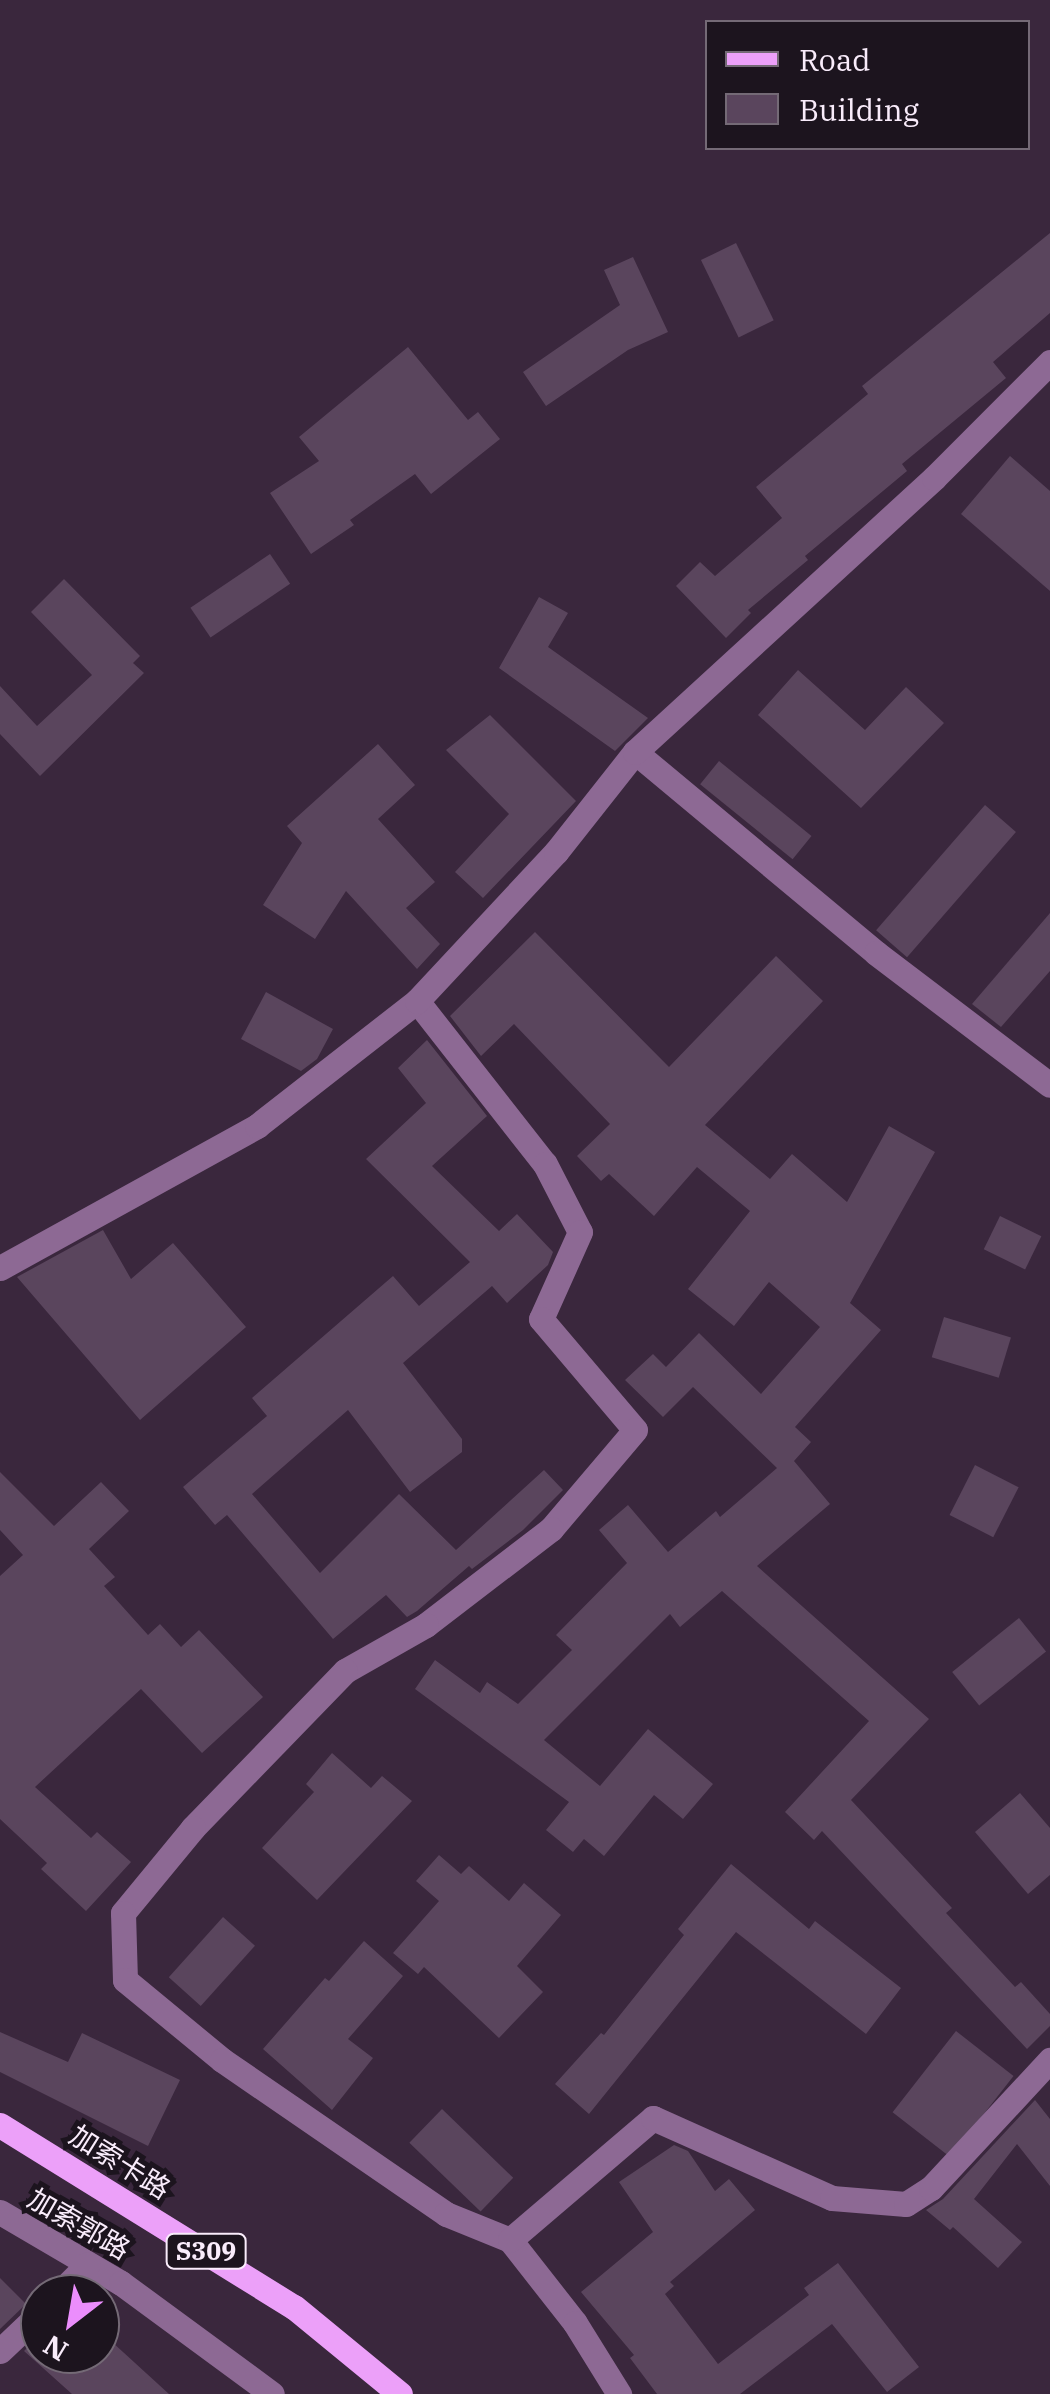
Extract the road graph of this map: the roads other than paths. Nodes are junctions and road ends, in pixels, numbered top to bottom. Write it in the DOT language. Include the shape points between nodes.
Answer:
graph roads {
  1 [pos="1050,362"];
  2 [pos="635,752"];
  3 [pos="417,1000"];
  4 [pos="1050,1085"];
  5 [pos="0,1268"];
  6 [pos="1050,2060"];
  7 [pos="0,2125"];
  8 [pos="0,2212"];
  9 [pos="510,2240"];
  10 [pos="88,2264"];
  11 [pos="78,2274"];
  12 [pos="20,2331"];
  13 [pos="0,2350"];
  14 [pos="272,2394"];
  15 [pos="400,2394"];
  16 [pos="620,2394"];
  1 -- 2 [label="street" via="934,478"];
  2 -- 3 [label="street" via="556,852"];
  2 -- 4 [label="street" via="876,954"];
  3 -- 5 [label="street" via="257,1126"];
  3 -- 9 [label="street" via="545,1164 580,1232 541,1319 635,1430 551,1529 426,1625 345,1671 193,1828 122,1912 124,1980 222,2060 446,2214"];
  6 -- 9 [label="street" via="931,2188 906,2204 832,2198 653,2118"];
  7 -- 15 [label="main road, 加索卡路 / S309" via="294,2308"];
  8 -- 10 [label="street, 加索郭路"];
  9 -- 16 [label="street"];
  10 -- 11 [label="street"];
  10 -- 14 [label="street, 加索郭路"];
  12 -- 13 [label="street"];
}
